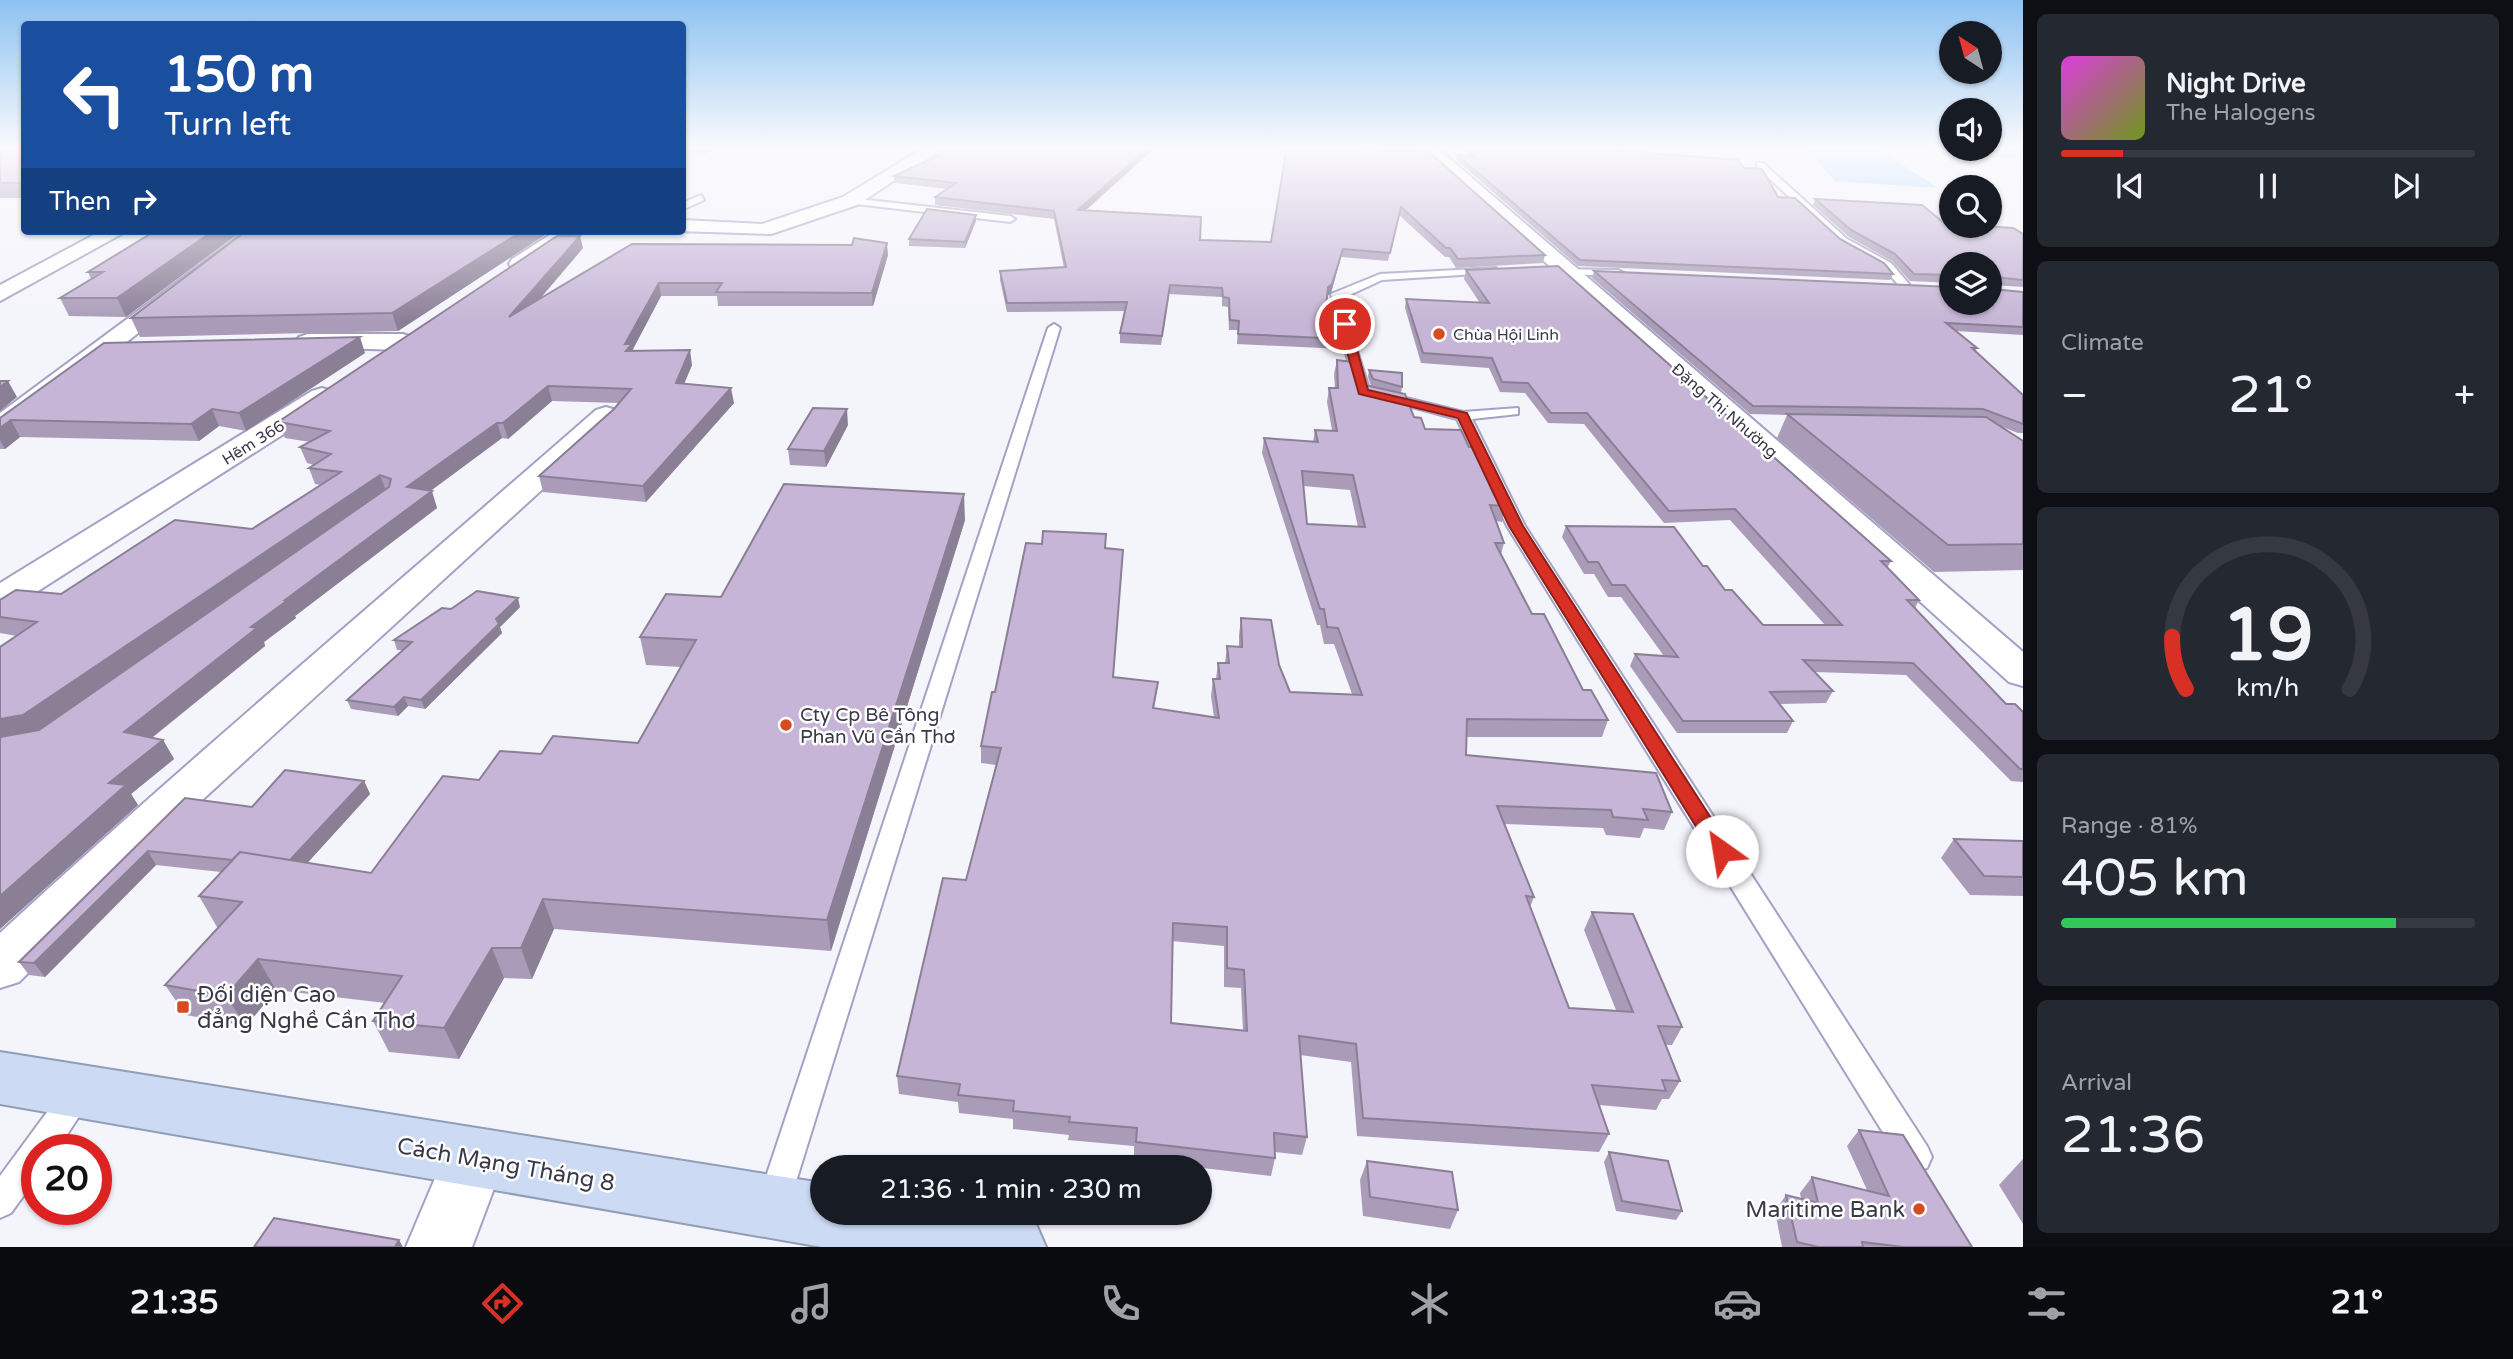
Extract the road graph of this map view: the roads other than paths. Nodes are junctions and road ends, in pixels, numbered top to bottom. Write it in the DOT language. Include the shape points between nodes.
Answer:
graph roads {
  1 [pos="838,205"];
  2 [pos="887,205"];
  3 [pos="1488,205"];
  4 [pos="1804,205"];
  5 [pos="1010,219"];
  6 [pos="686,226"];
  7 [pos="110,235"];
  8 [pos="254,235"];
  9 [pos="564,235"];
  10 [pos="1505,270"];
  11 [pos="1557,270"];
  12 [pos="1630,274"];
  13 [pos="492,283"];
  14 [pos="1905,286"];
  15 [pos="0,294"];
  16 [pos="1054,328"];
  17 [pos="281,342"];
  18 [pos="146,346"];
  19 [pos="106,348"];
  20 [pos="1513,411"];
  21 [pos="606,415"];
  22 [pos="1463,415"];
  23 [pos="1744,426"];
  24 [pos="0,427"];
  25 [pos="1786,427"];
  26 [pos="0,598"];
  27 [pos="2023,673"];
  28 [pos="0,965"];
  29 [pos="0,1078"];
  30 [pos="80,1091"];
  31 [pos="49,1134"];
  32 [pos="474,1159"];
  33 [pos="21,1172"];
  34 [pos="1927,1176"];
  35 [pos="0,1202"];
  36 [pos="772,1209"];
  37 [pos="439,1247"];
  38 [pos="1013,1247"];
  1 -- 6 [label="street" via="764,230"];
  2 -- 5 [label="lane"];
  3 -- 11 [label="street, Đặng Thị Nhường"];
  4 -- 14 [label="lane" via="1843,241 1887,264"];
  7 -- 15 [label="street"];
  8 -- 19 [label="street"];
  9 -- 13 [label="street"];
  10 -- 22 [label="lane" via="1380,277 1335,297 1363,392"];
  11 -- 12 [label="lane"];
  11 -- 23 [label="street, Đặng Thị Nhường"];
  16 -- 36 [label="lane"];
  17 -- 26 [label="street, Hẽm 366" via="414,334 285,422"];
  18 -- 19 [label="street"];
  19 -- 24 [label="street"];
  20 -- 22 [label="lane"];
  21 -- 28 [label="street" via="173,800"];
  22 -- 34 [label="lane" via="1516,526"];
  23 -- 25 [label="street"];
  23 -- 27 [label="street, Đặng Thị Nhường"];
  29 -- 30 [label="highway, Cách Mạng Tháng 8"];
  30 -- 31 [label="lane"];
  30 -- 32 [label="highway, Cách Mạng Tháng 8"];
  32 -- 36 [label="highway, Cách Mạng Tháng 8"];
  32 -- 37 [label="street"];
  33 -- 35 [label="lane"];
  36 -- 38 [label="highway, Cách Mạng Tháng 8"];
}
